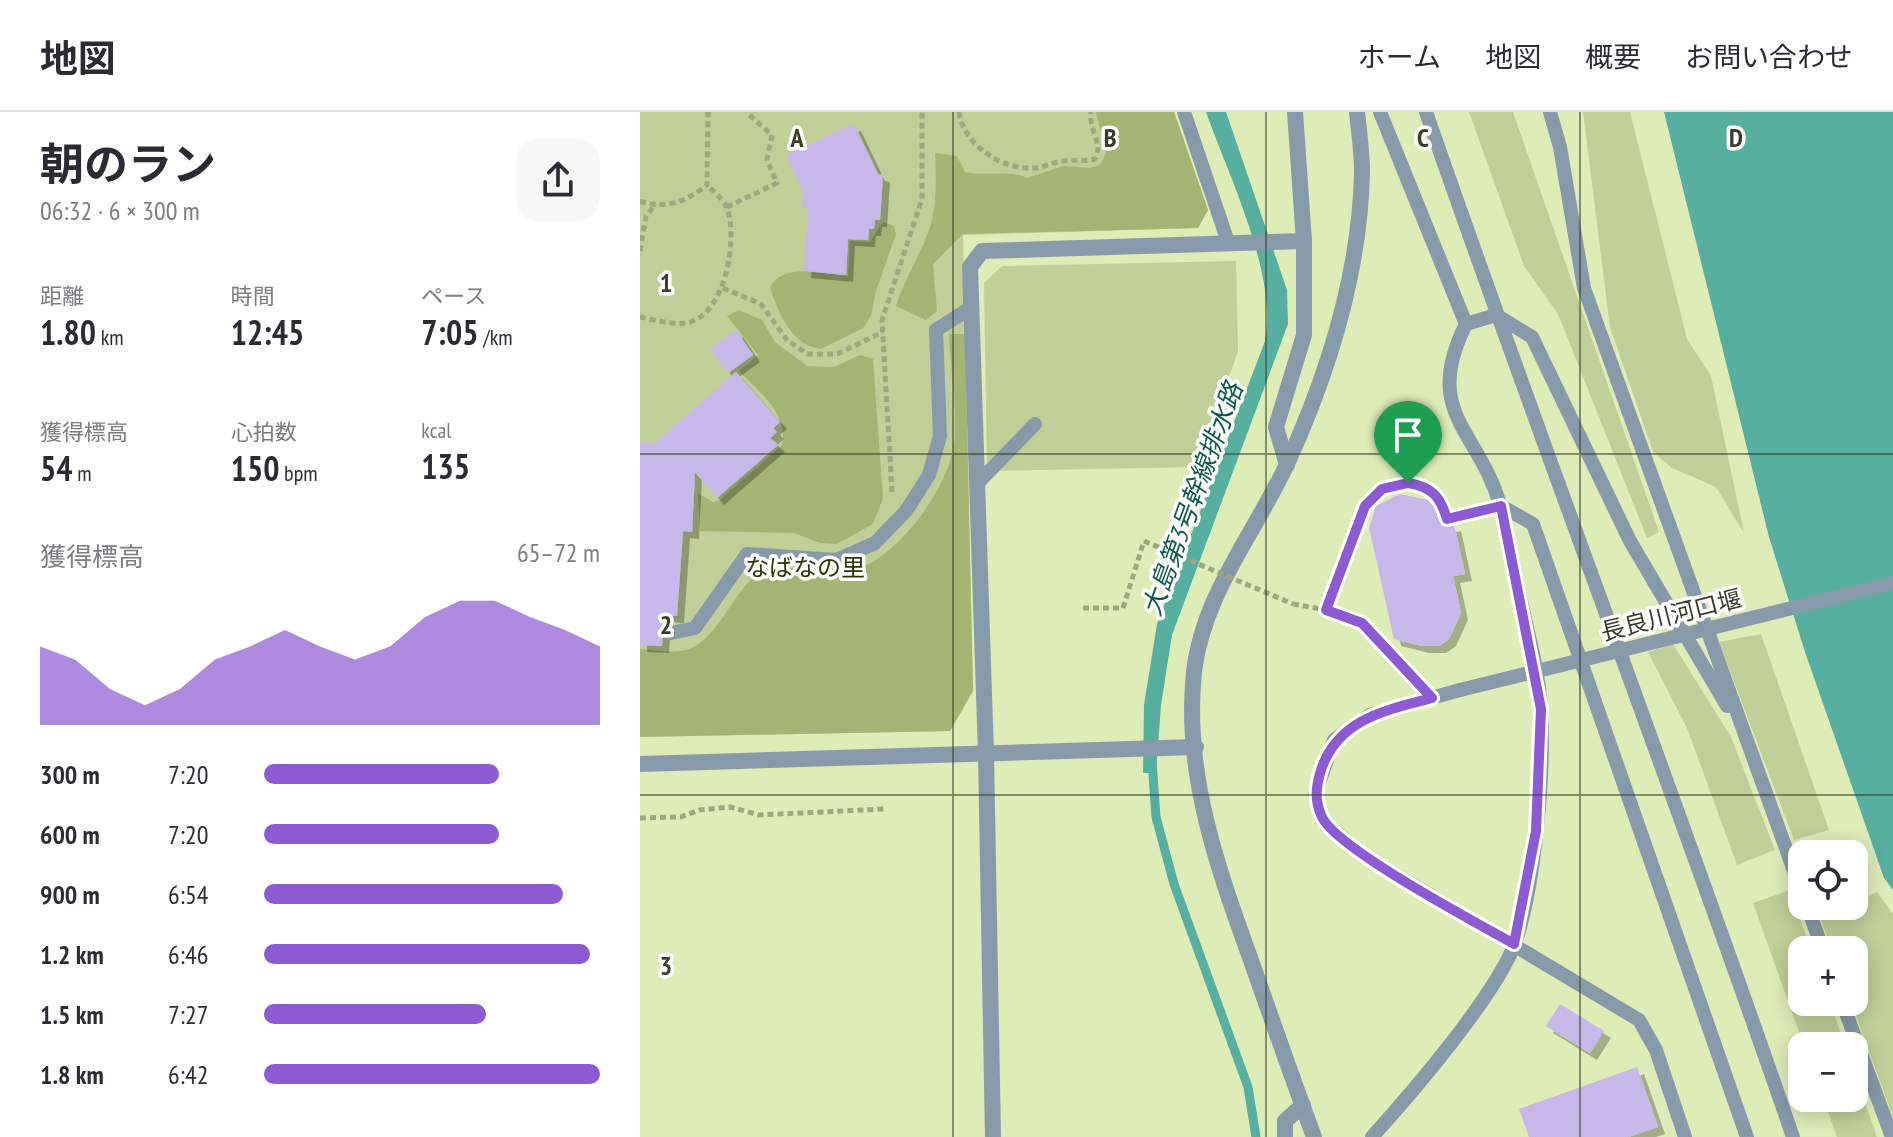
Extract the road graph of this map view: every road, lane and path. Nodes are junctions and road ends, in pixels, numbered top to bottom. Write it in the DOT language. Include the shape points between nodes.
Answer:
graph roads {
  1 [pos="708,112"];
  2 [pos="746,112"];
  3 [pos="922,112"];
  4 [pos="959,112"];
  5 [pos="1091,112"];
  6 [pos="1184,112"];
  7 [pos="1295,112"];
  8 [pos="1357,112"];
  9 [pos="1380,112"];
  10 [pos="1426,112"];
  11 [pos="1550,112"];
  12 [pos="707,185"];
  13 [pos="640,201"];
  14 [pos="654,206"];
  15 [pos="727,207"];
  16 [pos="1236,241"];
  17 [pos="1304,241"];
  18 [pos="640,251"];
  19 [pos="723,288"];
  20 [pos="972,307"];
  21 [pos="1496,315"];
  22 [pos="640,317"];
  23 [pos="1466,324"];
  24 [pos="883,332"];
  25 [pos="1035,424"];
  26 [pos="1287,465"];
  27 [pos="977,484"];
  28 [pos="1501,506"];
  29 [pos="893,524"];
  30 [pos="1893,583"];
  31 [pos="1083,608"];
  32 [pos="1326,610"];
  33 [pos="671,633"];
  34 [pos="1432,698"];
  35 [pos="1745,737"];
  36 [pos="1196,747"];
  37 [pos="986,755"];
  38 [pos="640,764"];
  39 [pos="885,809"];
  40 [pos="640,818"];
  41 [pos="1788,855"];
  42 [pos="1514,944"];
  43 [pos="1847,1016"];
  44 [pos="1303,1105"];
  45 [pos="993,1137"];
  46 [pos="1285,1137"];
  47 [pos="1314,1137"];
  48 [pos="1372,1137"];
  49 [pos="1685,1137"];
  50 [pos="1747,1137"];
  51 [pos="1793,1137"];
  52 [pos="1892,1137"];
  1 -- 12 [label="path"];
  2 -- 15 [label="path" via="772,135 767,160 777,183"];
  3 -- 24 [label="path" via="922,199 882,320"];
  4 -- 5 [label="path" via="966,138 977,148 1022,168 1036,168 1095,159 1098,145"];
  6 -- 16 [label="lane"];
  7 -- 17 [label="street"];
  8 -- 26 [label="street" via="1362,172 1343,308"];
  9 -- 23 [label="lane"];
  10 -- 21 [label="lane"];
  11 -- 35 [label="lane" via="1584,288"];
  12 -- 14 [label="path" via="688,200"];
  12 -- 15 [label="path"];
  13 -- 14 [label="path"];
  14 -- 18 [label="path" via="646,216"];
  15 -- 19 [label="path" via="731,226"];
  16 -- 17 [label="street"];
  16 -- 20 [label="street" via="982,251 970,267"];
  17 -- 26 [label="street" via="1304,335 1276,427"];
  19 -- 22 [label="path" via="714,307 695,320 680,324"];
  19 -- 24 [label="path" via="761,304 787,340 807,354 837,354"];
  20 -- 27 [label="street"];
  20 -- 29 [label="lane" via="936,330 940,436 929,475"];
  21 -- 23 [label="lane"];
  21 -- 35 [label="lane" via="1532,337 1630,541"];
  21 -- 51 [label="lane" via="1716,912"];
  23 -- 28 [label="lane" via="1452,351 1447,381 1461,430 1484,465"];
  24 -- 29 [label="path"];
  25 -- 27 [label="lane"];
  26 -- 36 [label="street" via="1215,598 1195,668"];
  27 -- 37 [label="street"];
  28 -- 32 [label="path" via="1447,519 1441,500 1421,486 1394,484 1382,489 1365,506"];
  28 -- 42 [label="lane" via="1541,709 1536,831"];
  28 -- 50 [label="lane" via="1533,524"];
  29 -- 33 [label="lane" via="875,543 837,560 747,554 695,628"];
  30 -- 34 [label="lane, 長良川河口堰, bridge"];
  31 -- 32 [label="path, bridge" via="1123,608 1144,541 1293,604"];
  32 -- 34 [label="path" via="1362,623"];
  34 -- 42 [label="lane, 長良川河口堰" via="1370,715 1334,740 1315,794 1322,820 1363,855"];
  35 -- 41 [label="lane"];
  36 -- 37 [label="street"];
  36 -- 44 [label="street" via="1202,805 1223,884"];
  37 -- 38 [label="street"];
  37 -- 45 [label="street"];
  39 -- 40 [label="path" via="759,815 730,807"];
  42 -- 48 [label="lane" via="1478,1005"];
  42 -- 49 [label="lane, 長良川河口堰" via="1639,1020 1656,1050"];
  43 -- 52 [label="lane"];
  44 -- 46 [label="street" via="1285,1121"];
  44 -- 47 [label="street"];
}
